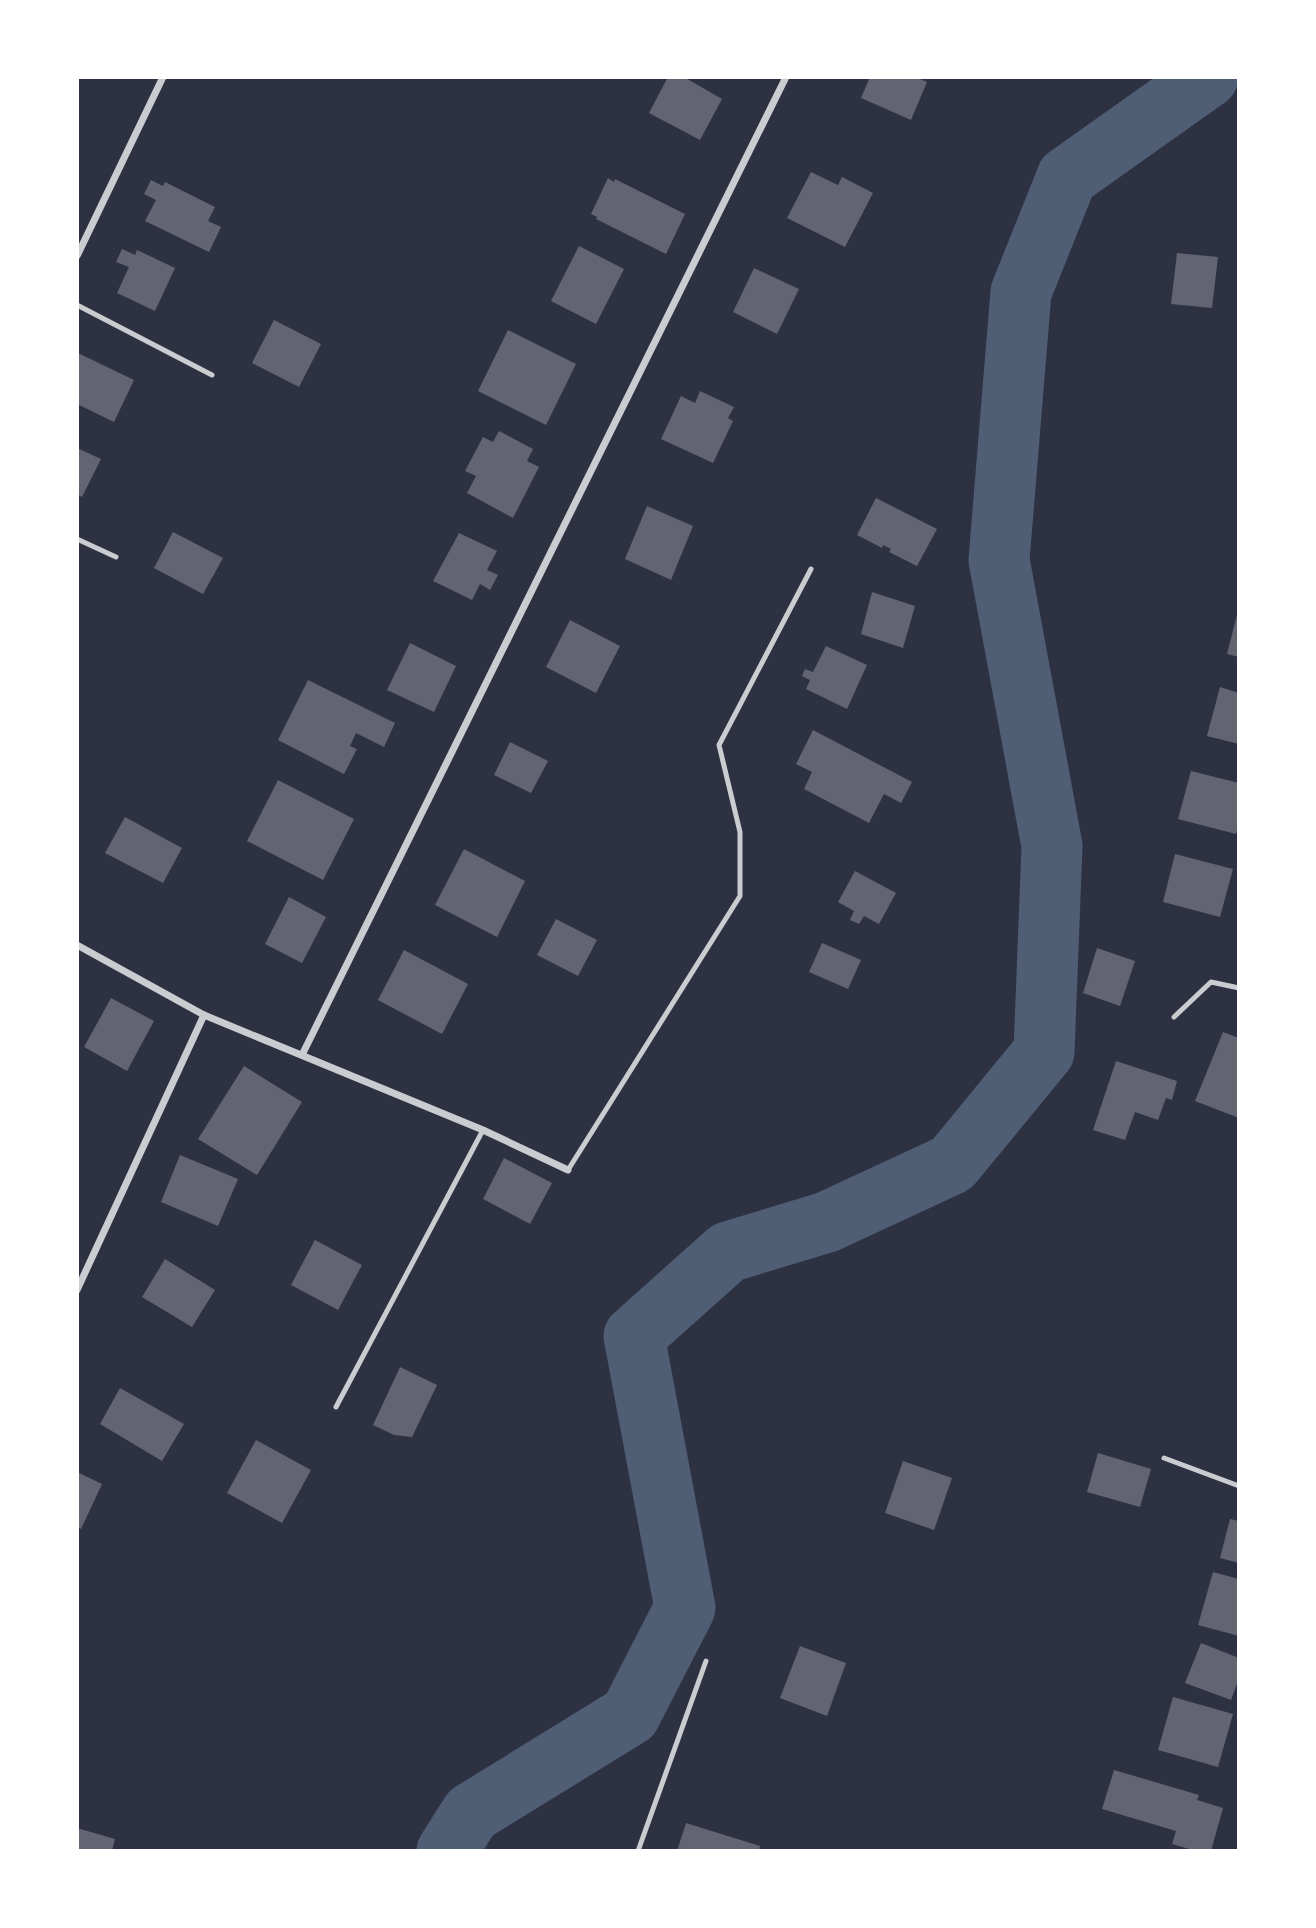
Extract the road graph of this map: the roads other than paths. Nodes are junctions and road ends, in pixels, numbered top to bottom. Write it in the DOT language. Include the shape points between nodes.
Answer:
graph roads {
  1 [pos="163,77"];
  2 [pos="786,77"];
  3 [pos="77,256"];
  4 [pos="77,305"];
  5 [pos="212,375"];
  6 [pos="77,538"];
  7 [pos="116,557"];
  8 [pos="811,569"];
  9 [pos="77,945"];
  10 [pos="1239,988"];
  11 [pos="204,1015"];
  12 [pos="1174,1017"];
  13 [pos="302,1055"];
  14 [pos="483,1130"];
  15 [pos="568,1170"];
  16 [pos="77,1290"];
  17 [pos="336,1408"];
  18 [pos="1164,1458"];
  19 [pos="1239,1486"];
  20 [pos="706,1661"];
  21 [pos="638,1851"];
  1 -- 3 [label="street"];
  2 -- 13 [label="street"];
  4 -- 5 [label="lane"];
  6 -- 7 [label="lane"];
  8 -- 15 [label="lane" via="719,745 740,832 740,896"];
  9 -- 11 [label="street"];
  10 -- 12 [label="lane" via="1211,982"];
  11 -- 13 [label="street"];
  11 -- 16 [label="street"];
  13 -- 14 [label="street"];
  14 -- 15 [label="street"];
  14 -- 17 [label="lane"];
  18 -- 19 [label="lane"];
  20 -- 21 [label="lane"];
}
